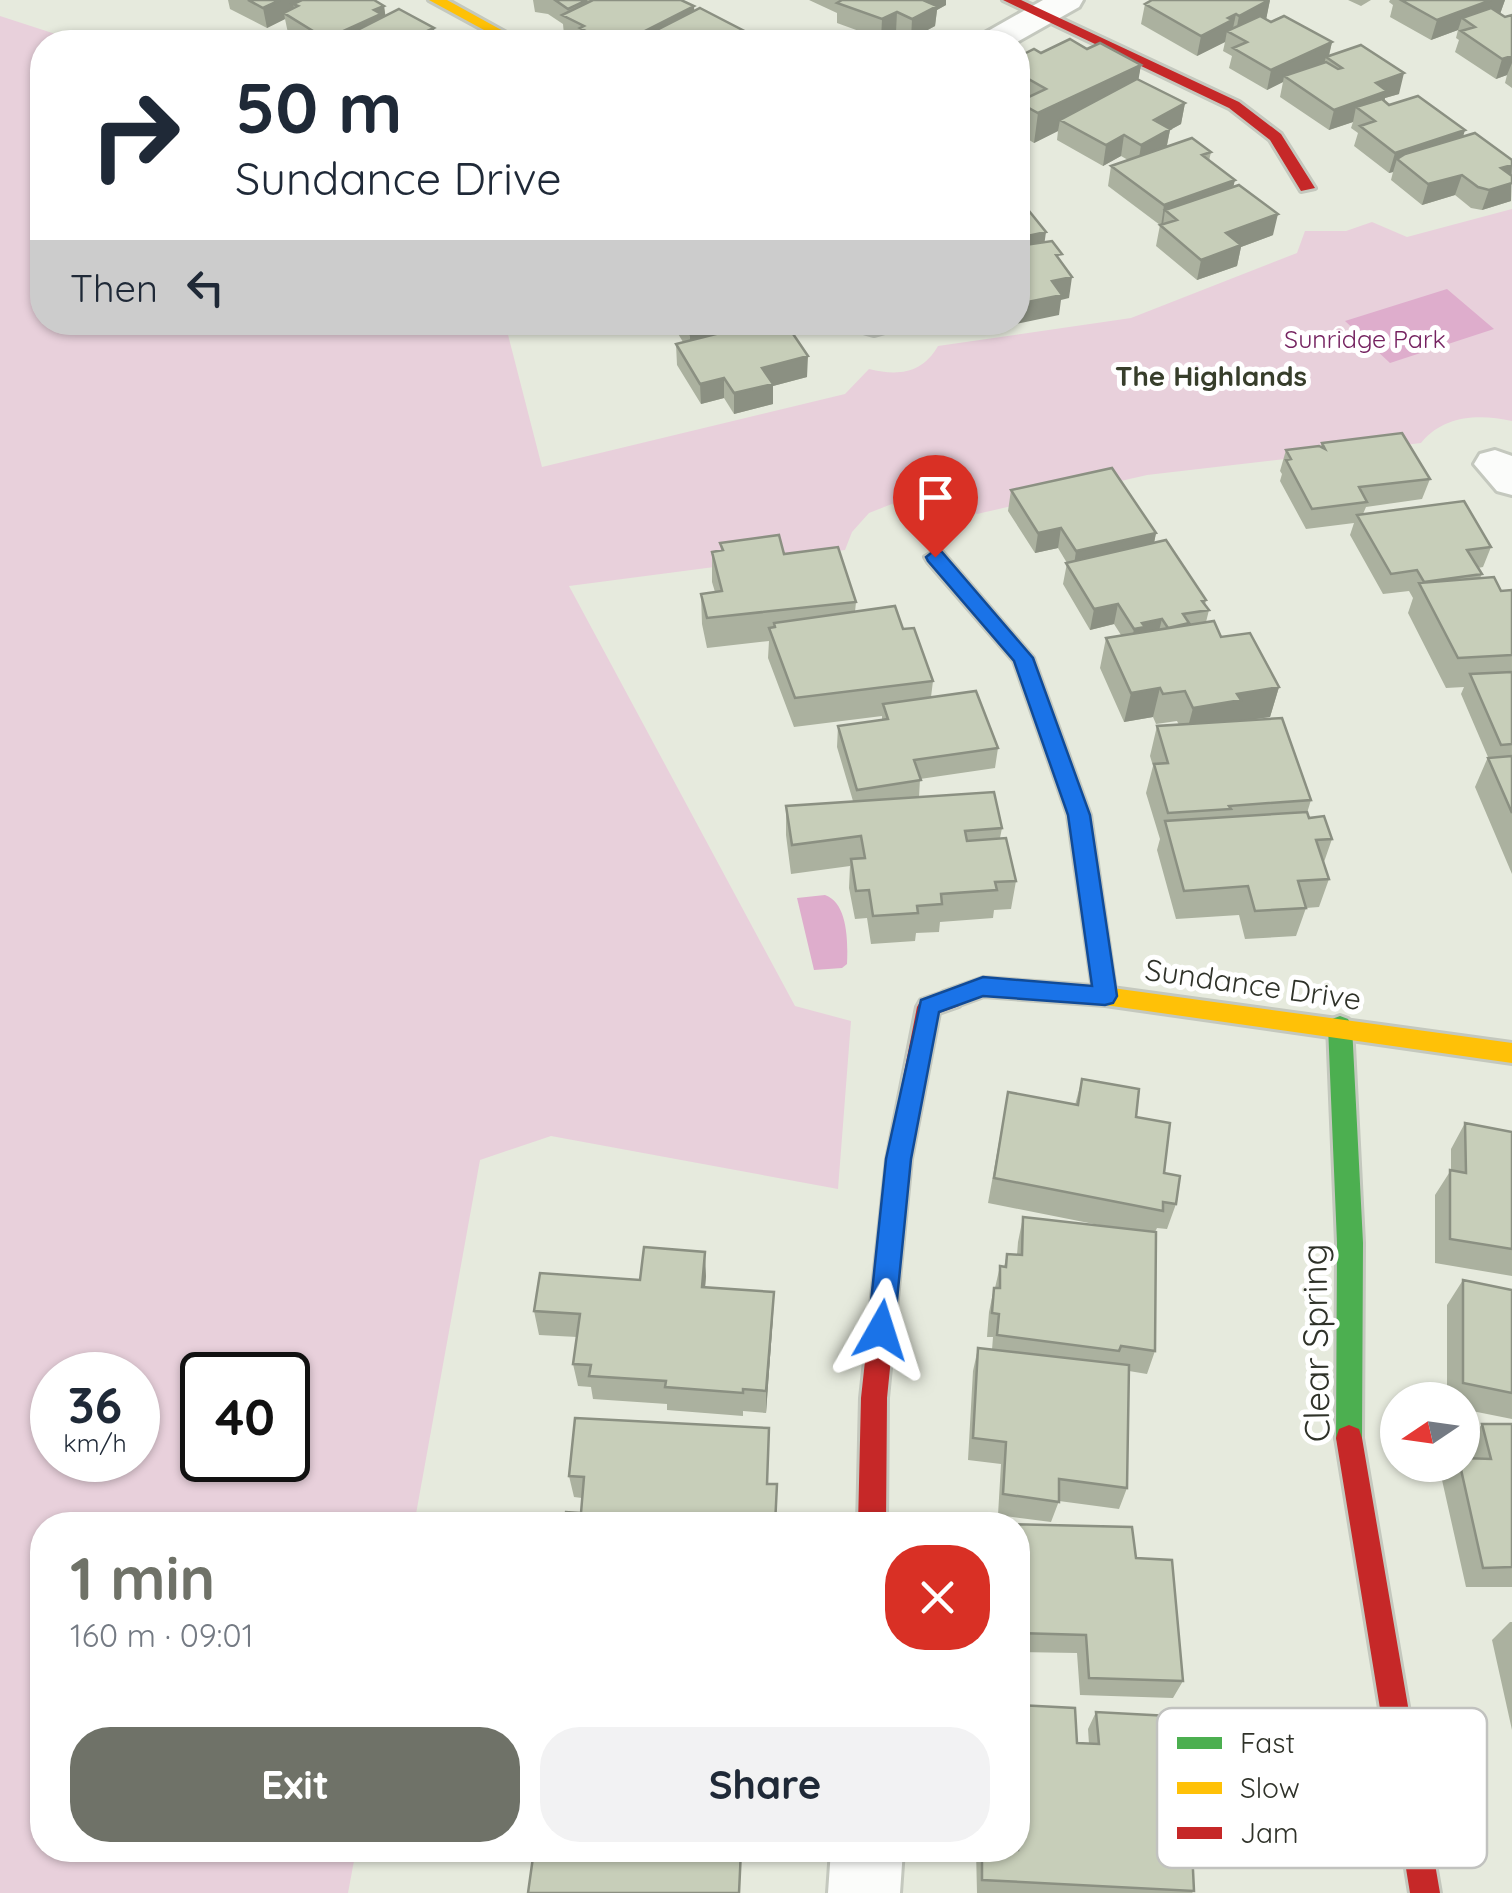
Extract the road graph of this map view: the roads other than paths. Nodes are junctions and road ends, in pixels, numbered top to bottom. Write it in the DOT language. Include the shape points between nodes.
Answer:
graph roads {
  1 [pos="436,0"];
  2 [pos="1010,0"];
  3 [pos="1054,7"];
  4 [pos="493,30"];
  5 [pos="1014,30"];
  6 [pos="1307,188"];
  7 [pos="935,557"];
  8 [pos="1105,996"];
  9 [pos="1340,1026"];
  10 [pos="1512,1053"];
  11 [pos="872,1512"];
  12 [pos="1394,1708"];
  13 [pos="866,1862"];
  14 [pos="1420,1868"];
  15 [pos="864,1893"];
  16 [pos="1424,1893"];
  1 -- 4 [label="street"];
  2 -- 3 [label="street"];
  3 -- 5 [label="street"];
  3 -- 6 [label="street" via="1234,104 1276,137"];
  7 -- 8 [label="street" via="1023,658 1079,815"];
  8 -- 9 [label="street, Sundance Drive"];
  8 -- 11 [label="street, Sundance Drive" via="983,987 929,1006 898,1159 874,1398"];
  9 -- 10 [label="street, Sundance Drive"];
  9 -- 12 [label="street, Clear Spring" via="1350,1243 1348,1432"];
  13 -- 15 [label="street"];
  14 -- 16 [label="street, Clear Spring"];
}
